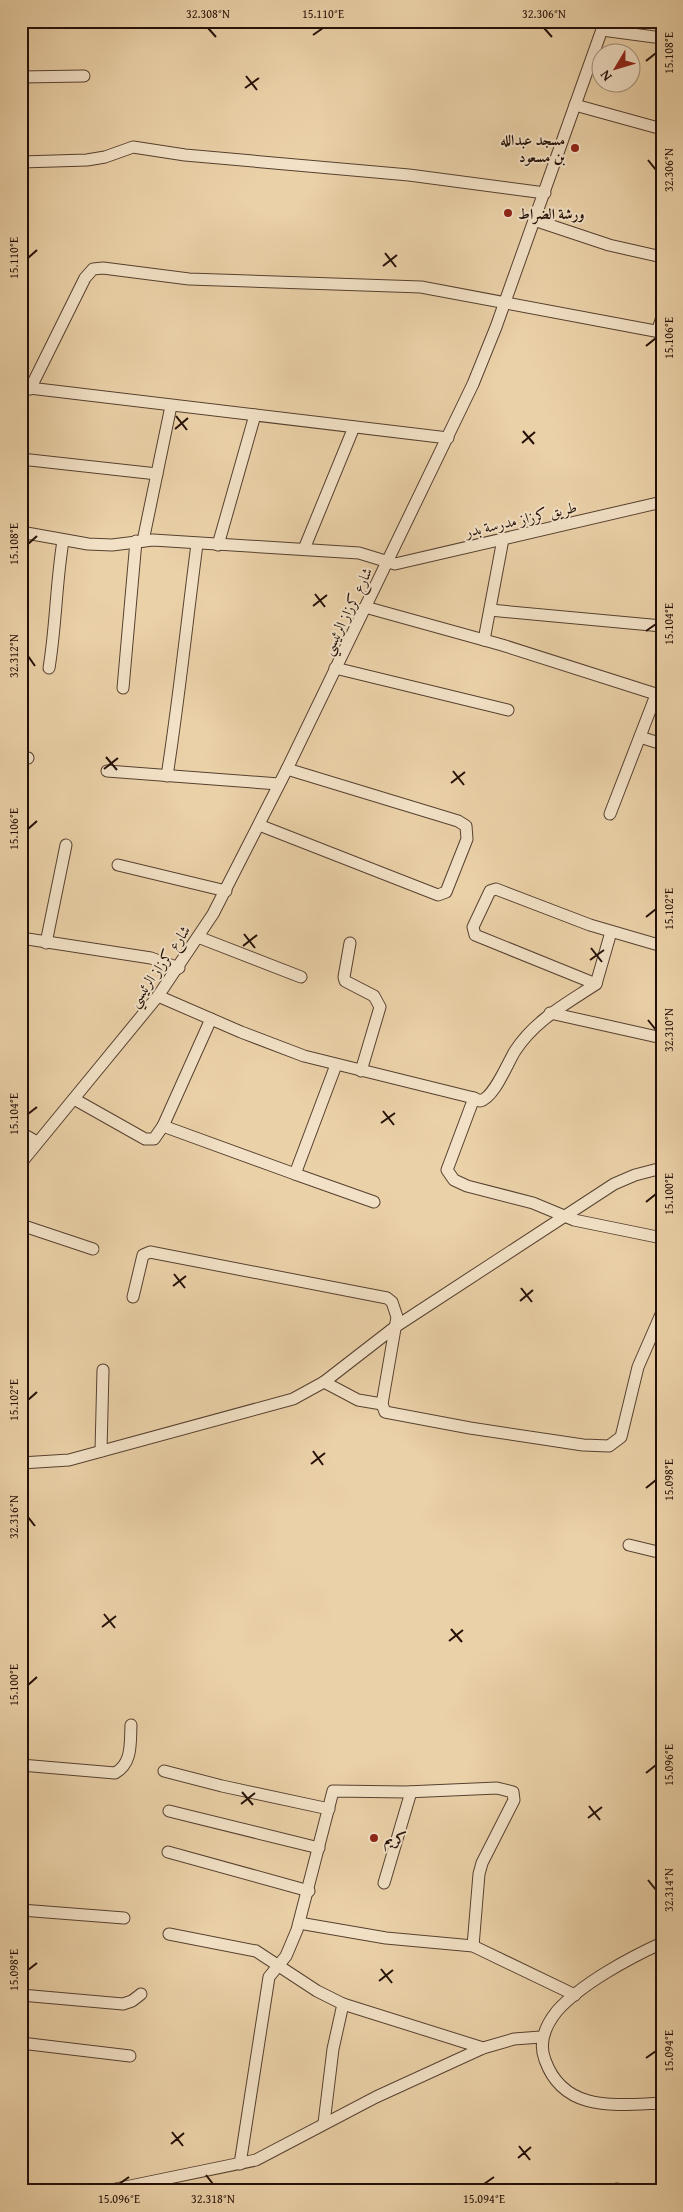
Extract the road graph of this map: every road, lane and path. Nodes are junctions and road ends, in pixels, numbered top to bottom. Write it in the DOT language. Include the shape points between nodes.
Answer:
graph roads {
  1 [pos="604,25"];
  2 [pos="662,38"];
  3 [pos="84,76"];
  4 [pos="21,77"];
  5 [pos="576,105"];
  6 [pos="662,129"];
  7 [pos="21,162"];
  8 [pos="545,193"];
  9 [pos="534,220"];
  10 [pos="662,258"];
  11 [pos="506,301"];
  12 [pos="662,317"];
  13 [pos="26,388"];
  14 [pos="172,406"];
  15 [pos="255,415"];
  16 [pos="354,427"];
  17 [pos="448,438"];
  18 [pos="21,458"];
  19 [pos="157,474"];
  20 [pos="662,502"];
  21 [pos="21,532"];
  22 [pos="503,539"];
  23 [pos="63,541"];
  24 [pos="139,541"];
  25 [pos="197,544"];
  26 [pos="218,545"];
  27 [pos="304,549"];
  28 [pos="388,562"];
  29 [pos="365,607"];
  30 [pos="490,610"];
  31 [pos="662,626"];
  32 [pos="484,640"];
  33 [pos="49,668"];
  34 [pos="335,668"];
  35 [pos="123,688"];
  36 [pos="659,695"];
  37 [pos="508,710"];
  38 [pos="640,737"];
  39 [pos="662,744"];
  40 [pos="286,769"];
  41 [pos="107,771"];
  42 [pos="167,776"];
  43 [pos="279,784"];
  44 [pos="610,814"];
  45 [pos="258,825"];
  46 [pos="66,845"];
  47 [pos="118,865"];
  48 [pos="226,891"];
  49 [pos="611,932"];
  50 [pos="198,937"];
  51 [pos="21,938"];
  52 [pos="46,943"];
  53 [pos="350,943"];
  54 [pos="662,946"];
  55 [pos="179,968"];
  56 [pos="301,977"];
  57 [pos="596,984"];
  58 [pos="158,996"];
  59 [pos="550,1013"];
  60 [pos="211,1019"];
  61 [pos="662,1038"];
  62 [pos="336,1065"];
  63 [pos="361,1071"];
  64 [pos="474,1098"];
  65 [pos="74,1099"];
  66 [pos="163,1126"];
  67 [pos="21,1133"];
  68 [pos="37,1142"];
  69 [pos="21,1163"];
  70 [pos="662,1168"];
  71 [pos="295,1174"];
  72 [pos="374,1202"];
  73 [pos="564,1217"];
  74 [pos="21,1225"];
  75 [pos="662,1238"];
  76 [pos="92,1249"];
  77 [pos="133,1297"];
  78 [pos="662,1312"];
  79 [pos="396,1327"];
  80 [pos="103,1370"];
  81 [pos="324,1382"];
  82 [pos="382,1404"];
  83 [pos="101,1451"];
  84 [pos="21,1463"];
  85 [pos="629,1545"];
  86 [pos="662,1553"];
  87 [pos="131,1725"];
  88 [pos="21,1765"];
  89 [pos="164,1771"];
  90 [pos="411,1792"];
  91 [pos="328,1809"];
  92 [pos="169,1811"];
  93 [pos="319,1848"];
  94 [pos="168,1852"];
  95 [pos="384,1883"];
  96 [pos="309,1891"];
  97 [pos="21,1910"];
  98 [pos="124,1918"];
  99 [pos="299,1922"];
  100 [pos="169,1934"];
  101 [pos="662,1943"];
  102 [pos="473,1946"];
  103 [pos="279,1965"];
  104 [pos="140,1994"];
  105 [pos="575,1994"];
  106 [pos="21,1995"];
  107 [pos="343,2004"];
  108 [pos="541,2037"];
  109 [pos="21,2042"];
  110 [pos="482,2048"];
  111 [pos="130,2056"];
  112 [pos="662,2104"];
  113 [pos="324,2123"];
  114 [pos="240,2164"];
  115 [pos="106,2191"];
  1 -- 2 [label="street"];
  1 -- 5 [label="street, شارع كرزاز الرئيسي"];
  3 -- 4 [label="street"];
  5 -- 6 [label="street"];
  5 -- 8 [label="street, شارع كرزاز الرئيسي"];
  7 -- 8 [label="street" via="86,160 106,157 132,147 185,155 409,175"];
  8 -- 9 [label="street, شارع كرزاز الرئيسي"];
  9 -- 10 [label="street"];
  9 -- 11 [label="street, شارع كرزاز الرئيسي"];
  11 -- 12 [label="street" via="655,331"];
  11 -- 13 [label="street" via="421,287 199,280 93,269 85,278"];
  11 -- 17 [label="street, شارع كرزاز الرئيسي"];
  13 -- 14 [label="street"];
  14 -- 15 [label="street"];
  14 -- 19 [label="street"];
  15 -- 16 [label="street"];
  15 -- 26 [label="street"];
  16 -- 17 [label="street"];
  16 -- 27 [label="street"];
  17 -- 28 [label="street, شارع كرزاز الرئيسي"];
  18 -- 19 [label="street"];
  19 -- 24 [label="street"];
  20 -- 22 [label="street, طريق كرزاز مدرسة بدر"];
  21 -- 23 [label="street"];
  22 -- 28 [label="street, طريق كرزاز مدرسة بدر" via="405,562"];
  22 -- 30 [label="street"];
  23 -- 24 [label="street" via="112,545"];
  23 -- 33 [label="street"];
  24 -- 25 [label="street"];
  24 -- 35 [label="street"];
  25 -- 26 [label="street"];
  25 -- 42 [label="street" via="180,695"];
  26 -- 27 [label="street"];
  27 -- 28 [label="street" via="359,553"];
  28 -- 29 [label="street, شارع كرزاز الرئيسي"];
  29 -- 32 [label="street"];
  29 -- 34 [label="street, شارع كرزاز الرئيسي"];
  30 -- 31 [label="street"];
  30 -- 32 [label="street"];
  32 -- 36 [label="street"];
  34 -- 37 [label="street"];
  34 -- 40 [label="street, شارع كرزاز الرئيسي"];
  36 -- 38 [label="street"];
  38 -- 39 [label="street"];
  38 -- 44 [label="street"];
  40 -- 43 [label="street, شارع كرزاز الرئيسي"];
  40 -- 45 [label="street" via="466,826 467,838 446,892 438,895"];
  41 -- 42 [label="street"];
  42 -- 43 [label="street"];
  43 -- 45 [label="street, شارع كرزاز الرئيسي"];
  45 -- 48 [label="street, شارع كرزاز الرئيسي"];
  46 -- 52 [label="street"];
  47 -- 48 [label="street"];
  48 -- 50 [label="street, شارع كرزاز الرئيسي"];
  49 -- 54 [label="street"];
  49 -- 57 [label="street"];
  49 -- 57 [label="street" via="493,889 473,927 475,935"];
  50 -- 55 [label="street, شارع كرزاز الرئيسي"];
  50 -- 56 [label="street"];
  51 -- 52 [label="street"];
  52 -- 55 [label="street" via="151,958"];
  53 -- 63 [label="street" via="345,981 374,996 380,1007"];
  55 -- 58 [label="street, شارع كرزاز الرئيسي"];
  57 -- 59 [label="street"];
  58 -- 60 [label="street"];
  58 -- 65 [label="street, شارع كرزاز الرئيسي"];
  59 -- 61 [label="street"];
  59 -- 64 [label="street" via="516,1048 490,1096 480,1100"];
  60 -- 62 [label="street" via="304,1056"];
  60 -- 66 [label="street"];
  62 -- 63 [label="street"];
  62 -- 71 [label="street"];
  63 -- 64 [label="street"];
  64 -- 73 [label="street" via="447,1170 450,1177 459,1184 533,1203"];
  65 -- 66 [label="street" via="145,1139 154,1139"];
  65 -- 68 [label="street, شارع كرزاز الرئيسي"];
  66 -- 71 [label="street"];
  67 -- 68 [label="street"];
  68 -- 69 [label="street, شارع كرزاز الرئيسي"];
  70 -- 73 [label="street" via="620,1181"];
  71 -- 72 [label="street"];
  73 -- 75 [label="street"];
  73 -- 79 [label="street"];
  74 -- 76 [label="street"];
  77 -- 79 [label="street" via="143,1255 156,1253 387,1298 396,1310"];
  78 -- 82 [label="street" via="638,1367 621,1438 609,1446 573,1444 397,1415 385,1412"];
  79 -- 81 [label="street"];
  79 -- 82 [label="street"];
  80 -- 83 [label="street"];
  81 -- 82 [label="street" via="358,1400"];
  81 -- 83 [label="street" via="293,1399"];
  83 -- 84 [label="street" via="57,1462"];
  85 -- 86 [label="street"];
  87 -- 88 [label="street" via="129,1757 125,1765 115,1772"];
  89 -- 91 [label="street"];
  90 -- 91 [label="street" via="333,1791"];
  90 -- 95 [label="street"];
  90 -- 102 [label="street" via="497,1788 513,1792 514,1800 479,1874"];
  91 -- 93 [label="street"];
  92 -- 93 [label="street"];
  93 -- 96 [label="street"];
  94 -- 96 [label="street"];
  96 -- 99 [label="street"];
  97 -- 98 [label="street"];
  99 -- 102 [label="street" via="361,1934"];
  99 -- 103 [label="street" via="286,1956"];
  100 -- 103 [label="street" via="256,1951"];
  101 -- 105 [label="street"];
  102 -- 105 [label="street"];
  103 -- 107 [label="street"];
  103 -- 114 [label="street" via="269,1977"];
  104 -- 106 [label="street" via="123,2004"];
  105 -- 108 [label="street" via="557,2012"];
  107 -- 110 [label="street"];
  107 -- 113 [label="street" via="333,2049"];
  108 -- 110 [label="street" via="514,2039"];
  108 -- 112 [label="street" via="548,2069 567,2092 611,2105"];
  109 -- 111 [label="street"];
  110 -- 113 [label="street"];
  113 -- 114 [label="street" via="272,2153"];
  114 -- 115 [label="street"];
}
